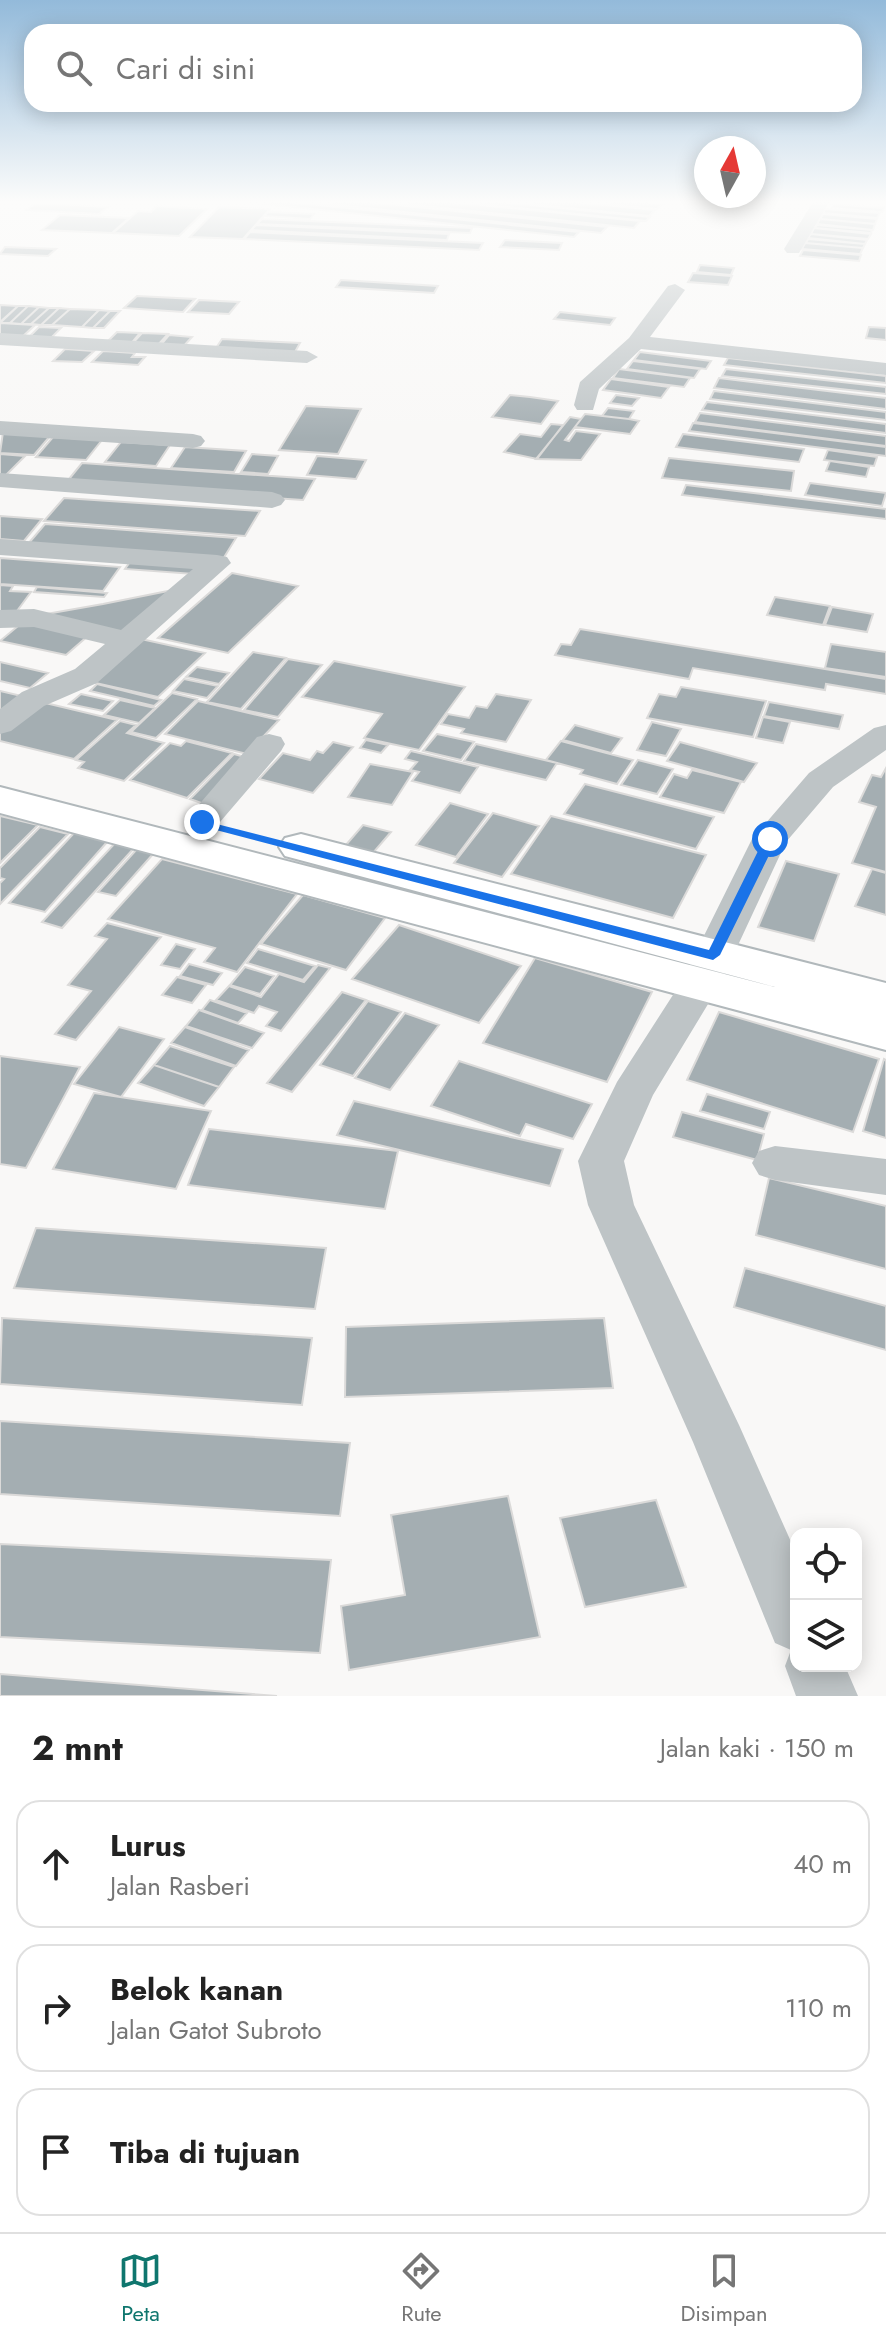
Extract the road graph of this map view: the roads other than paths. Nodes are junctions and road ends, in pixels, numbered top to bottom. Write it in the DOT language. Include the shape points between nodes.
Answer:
graph roads {
  1 [pos="675,290"];
  2 [pos="0,339"];
  3 [pos="636,342"];
  4 [pos="307,357"];
  5 [pos="886,369"];
  6 [pos="585,405"];
  7 [pos="0,428"];
  8 [pos="193,441"];
  9 [pos="0,480"];
  10 [pos="272,500"];
  11 [pos="0,547"];
  12 [pos="0,619"];
  13 [pos="129,641"];
  14 [pos="0,724"];
  15 [pos="886,735"];
  16 [pos="269,744"];
  17 [pos="0,770"];
  18 [pos="0,800"];
  19 [pos="202,822"];
  20 [pos="706,970"];
  21 [pos="886,1000"];
  22 [pos="886,1032"];
  23 [pos="775,1163"];
  24 [pos="886,1177"];
  25 [pos="790,1608"];
  26 [pos="817,1672"];
  27 [pos="827,1696"];
  1 -- 3 [label="street"];
  2 -- 4 [label="street"];
  3 -- 5 [label="street"];
  3 -- 6 [label="street" via="588,387"];
  7 -- 8 [label="street"];
  9 -- 10 [label="street"];
  11 -- 13 [label="street" via="217,563"];
  12 -- 13 [label="street" via="34,618"];
  13 -- 14 [label="street" via="86,676 33,699"];
  15 -- 20 [label="street" via="821,780 770,839"];
  16 -- 19 [label="street"];
  17 -- 19 [label="main road"];
  18 -- 20 [label="main road"];
  19 -- 20 [label="main road"];
  20 -- 21 [label="main road"];
  20 -- 22 [label="main road"];
  20 -- 25 [label="street" via="632,1093 601,1161 611,1205"];
  23 -- 24 [label="street"];
  26 -- 27 [label="street"];
}
